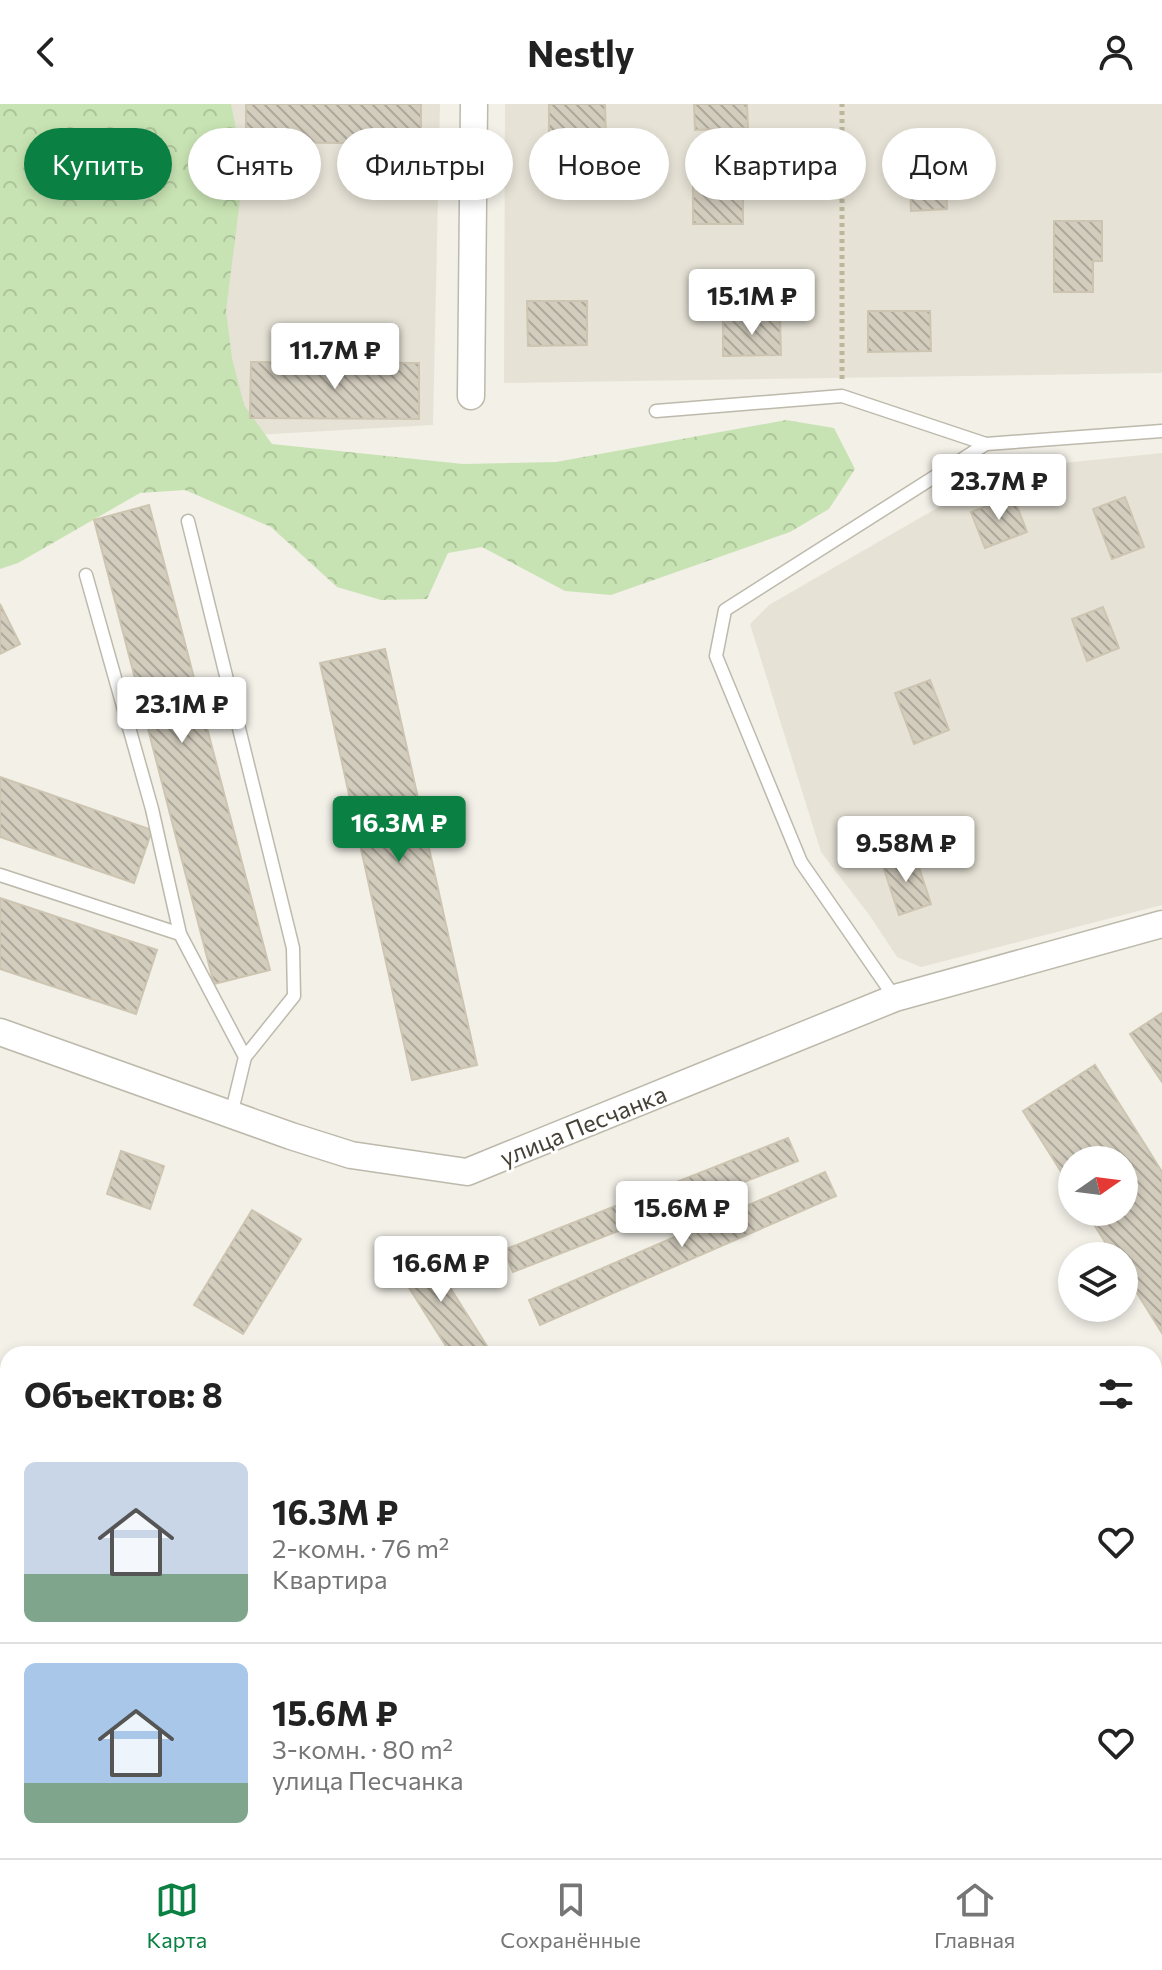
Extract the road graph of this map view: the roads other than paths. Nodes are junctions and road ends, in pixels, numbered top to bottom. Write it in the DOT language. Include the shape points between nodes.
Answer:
graph roads {
  1 [pos="474,104"];
  2 [pos="471,396"];
  3 [pos="656,411"];
  4 [pos="1162,431"];
  5 [pos="986,444"];
  6 [pos="188,521"];
  7 [pos="86,575"];
  8 [pos="0,875"];
  9 [pos="1162,924"];
  10 [pos="180,934"];
  11 [pos="895,998"];
  12 [pos="0,1032"];
  13 [pos="245,1057"];
  14 [pos="231,1115"];
  1 -- 2 [label="street"];
  3 -- 5 [label="lane" via="842,396"];
  4 -- 5 [label="lane"];
  5 -- 11 [label="lane" via="725,610 716,656 801,862"];
  6 -- 13 [label="lane" via="293,948 294,996"];
  7 -- 10 [label="lane" via="152,809"];
  8 -- 10 [label="lane"];
  9 -- 11 [label="street, улица Песчанка"];
  10 -- 13 [label="lane"];
  11 -- 14 [label="street, улица Песчанка" via="467,1172 351,1155"];
  12 -- 14 [label="street, улица Песчанка"];
  13 -- 14 [label="lane"];
}
